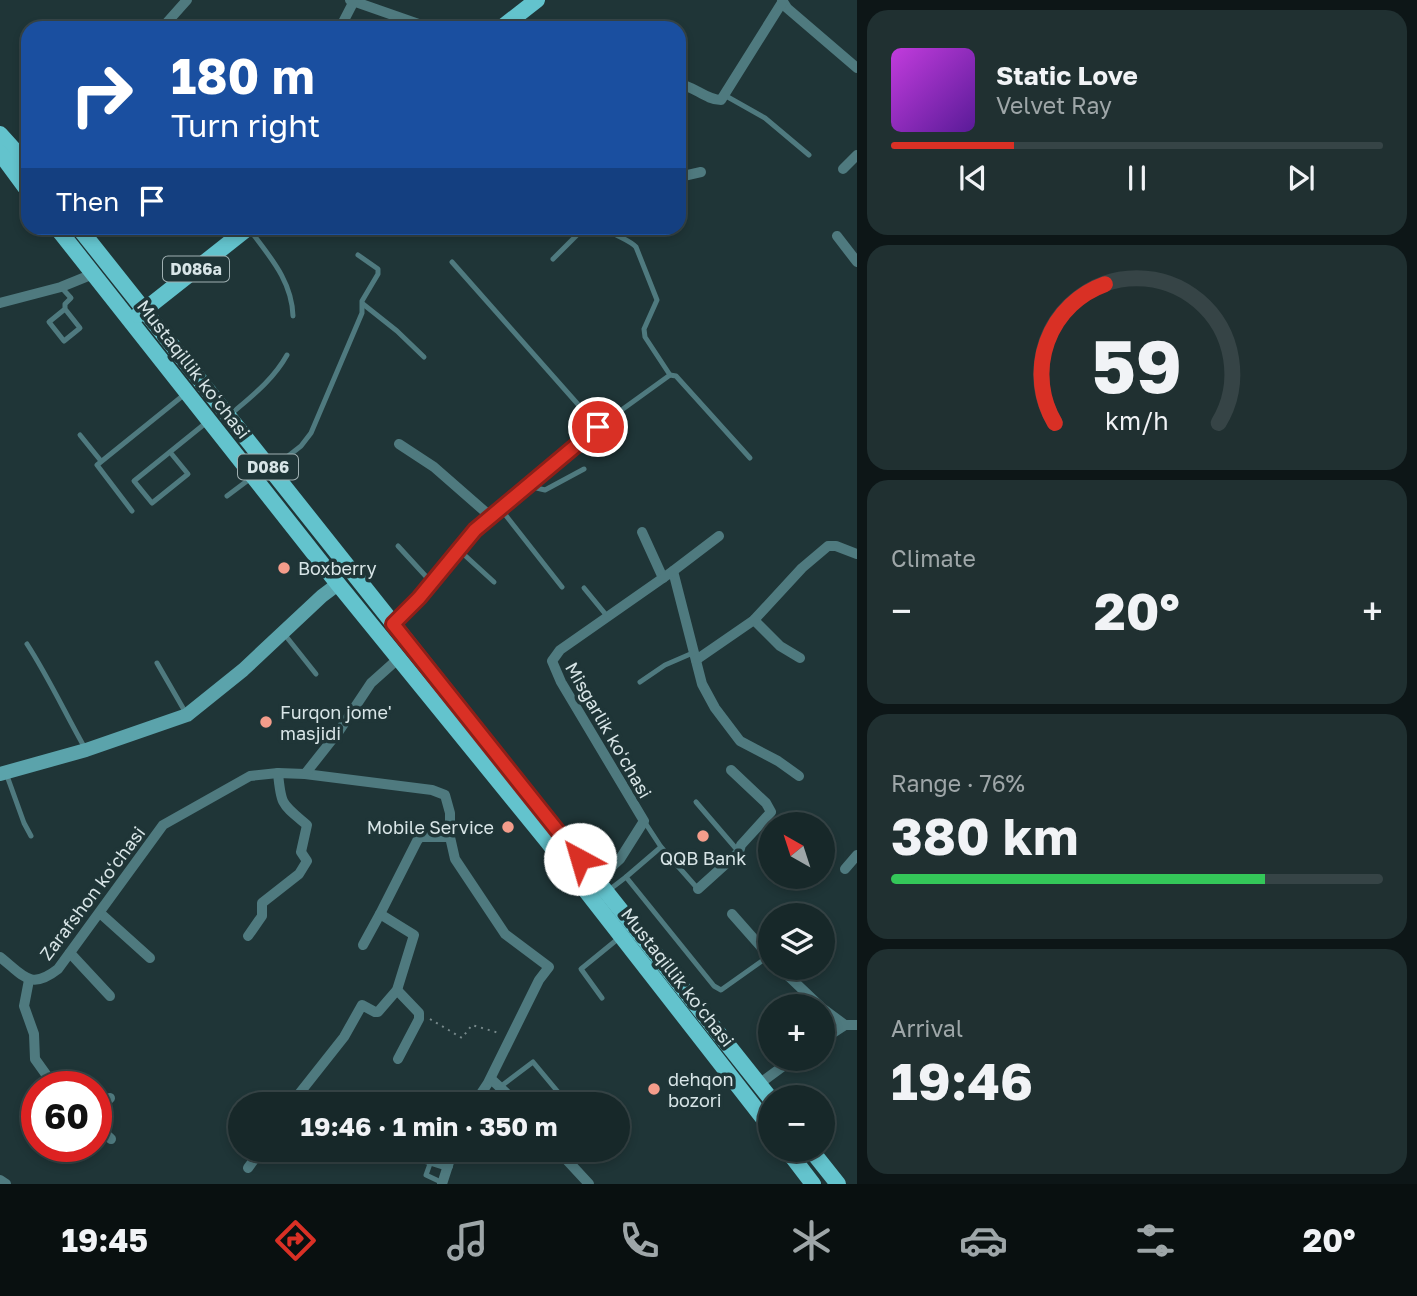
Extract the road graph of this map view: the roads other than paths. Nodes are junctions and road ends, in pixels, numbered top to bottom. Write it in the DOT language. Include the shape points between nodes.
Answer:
graph roads {
  1 [pos="187,0"];
  2 [pos="537,0"];
  3 [pos="352,1"];
  4 [pos="782,1"];
  5 [pos="168,21"];
  6 [pos="343,21"];
  7 [pos="410,21"];
  8 [pos="510,21"];
  9 [pos="857,68"];
  10 [pos="686,85"];
  11 [pos="726,96"];
  12 [pos="0,134"];
  13 [pos="0,153"];
  14 [pos="809,155"];
  15 [pos="857,155"];
  16 [pos="21,158"];
  17 [pos="843,169"];
  18 [pos="701,172"];
  19 [pos="686,175"];
  20 [pos="21,182"];
  21 [pos="62,235"];
  22 [pos="85,235"];
  23 [pos="239,235"];
  24 [pos="253,235"];
  25 [pos="577,235"];
  26 [pos="615,235"];
  27 [pos="837,236"];
  28 [pos="358,255"];
  29 [pos="553,259"];
  30 [pos="857,261"];
  31 [pos="452,262"];
  32 [pos="93,274"];
  33 [pos="61,287"];
  34 [pos="0,303"];
  35 [pos="363,304"];
  36 [pos="65,309"];
  37 [pos="144,310"];
  38 [pos="293,316"];
  39 [pos="131,320"];
  40 [pos="287,355"];
  41 [pos="424,357"];
  42 [pos="670,375"];
  43 [pos="187,392"];
  44 [pos="228,416"];
  45 [pos="209,420"];
  46 [pos="598,427"];
  47 [pos="80,435"];
  48 [pos="399,444"];
  49 [pos="170,452"];
  50 [pos="750,458"];
  51 [pos="101,461"];
  52 [pos="584,469"];
  53 [pos="271,470"];
  54 [pos="253,476"];
  55 [pos="528,486"];
  56 [pos="227,496"];
  57 [pos="500,508"];
  58 [pos="132,511"];
  59 [pos="490,516"];
  60 [pos="642,532"];
  61 [pos="719,536"];
  62 [pos="398,546"];
  63 [pos="459,550"];
  64 [pos="857,554"];
  65 [pos="673,571"];
  66 [pos="663,578"];
  67 [pos="494,582"];
  68 [pos="432,583"];
  69 [pos="338,584"];
  70 [pos="562,587"];
  71 [pos="584,588"];
  72 [pos="607,617"];
  73 [pos="754,620"];
  74 [pos="393,624"];
  75 [pos="284,632"];
  76 [pos="27,644"];
  77 [pos="695,656"];
  78 [pos="800,657"];
  79 [pos="399,658"];
  80 [pos="157,663"];
  81 [pos="316,674"];
  82 [pos="640,682"];
  83 [pos="187,715"];
  84 [pos="86,750"];
  85 [pos="731,769"];
  86 [pos="278,773"];
  87 [pos="3,774"];
  88 [pos="305,774"];
  89 [pos="799,776"];
  90 [pos="696,802"];
  91 [pos="644,821"];
  92 [pos="31,836"];
  93 [pos="450,837"];
  94 [pos="661,847"];
  95 [pos="739,852"];
  96 [pos="857,855"];
  97 [pos="845,869"];
  98 [pos="626,877"];
  99 [pos="602,886"];
  100 [pos="698,888"];
  101 [pos="100,913"];
  102 [pos="380,914"];
  103 [pos="732,914"];
  104 [pos="248,936"];
  105 [pos="622,937"];
  106 [pos="363,944"];
  107 [pos="758,944"];
  108 [pos="70,953"];
  109 [pos="0,957"];
  110 [pos="150,958"];
  111 [pos="758,965"];
  112 [pos="29,980"];
  113 [pos="793,980"];
  114 [pos="397,990"];
  115 [pos="807,994"];
  116 [pos="110,996"];
  117 [pos="603,998"];
  118 [pos="835,1018"];
  119 [pos="845,1025"];
  120 [pos="857,1025"];
  121 [pos="835,1032"];
  122 [pos="398,1059"];
  123 [pos="44,1071"];
  124 [pos="777,1071"];
  125 [pos="491,1079"];
  126 [pos="759,1084"];
  127 [pos="500,1087"];
  128 [pos="300,1092"];
  129 [pos="482,1092"];
  130 [pos="505,1092"];
  131 [pos="558,1092"];
  132 [pos="758,1112"];
  133 [pos="252,1162"];
  134 [pos="430,1162"];
  135 [pos="434,1162"];
  136 [pos="449,1162"];
  137 [pos="569,1162"];
  138 [pos="796,1162"];
  139 [pos="821,1162"];
  140 [pos="448,1166"];
  141 [pos="248,1168"];
  142 [pos="0,1180"];
  143 [pos="442,1183"];
  144 [pos="6,1184"];
  145 [pos="589,1184"];
  146 [pos="813,1184"];
  147 [pos="838,1184"];
  1 -- 5 [label="street"];
  2 -- 8 [label="main road"];
  3 -- 6 [label="street"];
  3 -- 7 [label="street"];
  4 -- 9 [label="street"];
  4 -- 11 [label="street"];
  10 -- 11 [label="street" via="715,100"];
  11 -- 14 [label="lane" via="765,118"];
  12 -- 16 [label="main road"];
  13 -- 20 [label="main road"];
  15 -- 17 [label="street"];
  18 -- 19 [label="street"];
  21 -- 32 [label="main road, Mustaqillik koʻchasi / D086"];
  22 -- 37 [label="main road, Mustaqillik koʻchasi / D086"];
  23 -- 37 [label="main road, D086a"];
  24 -- 38 [label="lane" via="287,284"];
  25 -- 29 [label="lane"];
  26 -- 42 [label="lane" via="636,247 657,300 645,337"];
  27 -- 30 [label="street"];
  28 -- 35 [label="lane" via="379,271"];
  31 -- 46 [label="lane"];
  32 -- 33 [label="street"];
  32 -- 39 [label="main road, Mustaqillik koʻchasi / D086"];
  33 -- 34 [label="street"];
  33 -- 36 [label="lane" via="71,298"];
  35 -- 41 [label="lane"];
  35 -- 53 [label="lane" via="311,433"];
  36 -- 36 [label="lane" via="80,329 64,341 49,322"];
  37 -- 39 [label="main road, D086a"];
  37 -- 44 [label="main road, Mustaqillik koʻchasi / D086"];
  39 -- 43 [label="main road, Mustaqillik koʻchasi / D086"];
  40 -- 44 [label="lane" via="261,389"];
  42 -- 46 [label="lane"];
  42 -- 50 [label="lane" via="676,376"];
  43 -- 45 [label="main road, Mustaqillik koʻchasi / D086"];
  43 -- 51 [label="lane"];
  44 -- 53 [label="main road, Mustaqillik koʻchasi / D086"];
  45 -- 49 [label="lane"];
  45 -- 54 [label="main road, Mustaqillik koʻchasi / D086"];
  46 -- 55 [label="lane"];
  47 -- 51 [label="lane"];
  48 -- 59 [label="street" via="434,467"];
  49 -- 49 [label="lane" via="134,481 152,503 188,474"];
  51 -- 58 [label="lane" via="97,466"];
  52 -- 55 [label="lane" via="545,490"];
  53 -- 74 [label="main road, Mustaqillik koʻchasi / D086"];
  54 -- 56 [label="lane"];
  54 -- 69 [label="main road, Mustaqillik koʻchasi / D086"];
  55 -- 57 [label="street"];
  57 -- 59 [label="street"];
  57 -- 70 [label="lane"];
  59 -- 63 [label="street"];
  60 -- 66 [label="street"];
  61 -- 65 [label="street, Misgarlik koʻchasi"];
  62 -- 68 [label="lane"];
  63 -- 67 [label="lane"];
  63 -- 68 [label="street"];
  64 -- 73 [label="street" via="828,546"];
  65 -- 66 [label="street, Misgarlik koʻchasi"];
  65 -- 77 [label="street"];
  66 -- 72 [label="street, Misgarlik koʻchasi"];
  68 -- 74 [label="street"];
  69 -- 75 [label="street"];
  69 -- 79 [label="main road, Mustaqillik koʻchasi / D086"];
  71 -- 72 [label="lane"];
  72 -- 91 [label="street, Misgarlik koʻchasi" via="560,650 552,665"];
  73 -- 77 [label="street"];
  73 -- 78 [label="street" via="780,646"];
  74 -- 99 [label="main road, Mustaqillik koʻchasi / D086"];
  75 -- 81 [label="lane"];
  75 -- 83 [label="street"];
  76 -- 84 [label="lane"];
  77 -- 82 [label="lane" via="664,665"];
  77 -- 89 [label="street" via="702,684 740,741"];
  79 -- 88 [label="street" via="370,684"];
  79 -- 105 [label="main road, Mustaqillik koʻchasi / D086"];
  80 -- 83 [label="lane"];
  83 -- 84 [label="street"];
  84 -- 87 [label="street"];
  85 -- 95 [label="street" via="771,809"];
  86 -- 88 [label="street, Zarafshon koʻchasi"];
  86 -- 101 [label="street, Zarafshon koʻchasi" via="250,776 163,825"];
  86 -- 104 [label="street" via="281,800 307,827 301,852 307,861 299,874 262,903 262,916"];
  87 -- 92 [label="lane"];
  88 -- 93 [label="street, Zarafshon koʻchasi" via="445,794"];
  90 -- 95 [label="lane"];
  91 -- 94 [label="lane"];
  91 -- 99 [label="street, Misgarlik koʻchasi"];
  93 -- 102 [label="street" via="420,836"];
  93 -- 125 [label="street" via="455,859 505,934 548,967"];
  94 -- 98 [label="lane"];
  94 -- 100 [label="lane"];
  95 -- 100 [label="street"];
  96 -- 97 [label="street"];
  98 -- 99 [label="lane"];
  98 -- 111 [label="lane" via="714,986 721,990"];
  99 -- 126 [label="main road, Mustaqillik koʻchasi / D086"];
  101 -- 108 [label="street, Zarafshon koʻchasi"];
  101 -- 110 [label="street"];
  102 -- 106 [label="street"];
  102 -- 114 [label="street" via="414,935"];
  103 -- 107 [label="street"];
  105 -- 117 [label="lane" via="581,969"];
  105 -- 132 [label="main road, Mustaqillik koʻchasi / D086"];
  108 -- 112 [label="street, Zarafshon koʻchasi" via="44,980"];
  108 -- 116 [label="street"];
  109 -- 112 [label="street, Zarafshon koʻchasi"];
  112 -- 123 [label="street" via="24,1006 34,1034 35,1059"];
  113 -- 115 [label="street"];
  114 -- 122 [label="street" via="419,1013"];
  114 -- 128 [label="street" via="379,1012 362,1005 344,1037"];
  118 -- 119 [label="street"];
  119 -- 120 [label="street"];
  119 -- 121 [label="street"];
  124 -- 126 [label="street"];
  125 -- 127 [label="street"];
  125 -- 129 [label="street"];
  127 -- 130 [label="street"];
  127 -- 131 [label="lane" via="533,1062"];
  133 -- 141 [label="street"];
  134 -- 143 [label="lane" via="426,1175"];
  135 -- 140 [label="street"];
  136 -- 140 [label="street"];
  137 -- 145 [label="street"];
  138 -- 146 [label="main road"];
  139 -- 147 [label="main road"];
  140 -- 143 [label="street"];
  142 -- 144 [label="street"];
}
